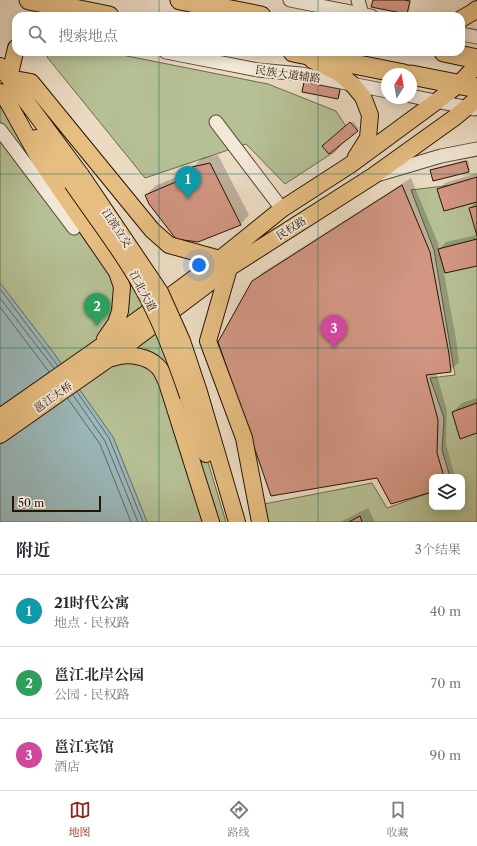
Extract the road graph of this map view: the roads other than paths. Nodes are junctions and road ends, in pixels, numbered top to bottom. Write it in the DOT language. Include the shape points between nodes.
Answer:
graph roads {
  1 [pos="29,0"];
  2 [pos="180,0"];
  3 [pos="290,0"];
  4 [pos="358,0"];
  5 [pos="207,3"];
  6 [pos="322,3"];
  7 [pos="477,9"];
  8 [pos="80,10"];
  9 [pos="73,12"];
  10 [pos="90,12"];
  11 [pos="244,12"];
  12 [pos="356,12"];
  13 [pos="365,12"];
  14 [pos="465,16"];
  15 [pos="465,35"];
  16 [pos="477,37"];
  17 [pos="13,56"];
  18 [pos="186,56"];
  19 [pos="302,56"];
  20 [pos="311,56"];
  21 [pos="463,56"];
  22 [pos="477,59"];
  23 [pos="477,65"];
  24 [pos="381,70"];
  25 [pos="417,76"];
  26 [pos="3,85"];
  27 [pos="353,85"];
  28 [pos="458,85"];
  29 [pos="477,88"];
  30 [pos="381,90"];
  31 [pos="417,97"];
  32 [pos="437,101"];
  33 [pos="474,105"];
  34 [pos="216,122"];
  35 [pos="0,130"];
  36 [pos="477,149"];
  37 [pos="350,165"];
  38 [pos="373,176"];
  39 [pos="77,179"];
  40 [pos="282,209"];
  41 [pos="74,228"];
  42 [pos="225,263"];
  43 [pos="104,354"];
  44 [pos="0,417"];
  45 [pos="0,435"];
  46 [pos="211,522"];
  47 [pos="226,522"];
  48 [pos="237,522"];
  49 [pos="260,522"];
  1 -- 8 [label="highway"];
  2 -- 5 [label="highway"];
  3 -- 6 [label="street"];
  4 -- 13 [label="street"];
  5 -- 11 [label="highway"];
  6 -- 12 [label="street"];
  7 -- 14 [label="main road"];
  8 -- 9 [label="main road"];
  8 -- 10 [label="highway"];
  15 -- 16 [label="street"];
  17 -- 26 [label="main road"];
  18 -- 27 [label="street, 民族大道辅路"];
  19 -- 27 [label="main road" via="339,73"];
  20 -- 24 [label="highway"];
  21 -- 22 [label="highway"];
  23 -- 28 [label="main road, 民权路"];
  25 -- 28 [label="highway"];
  26 -- 39 [label="main road, 江北大道"];
  26 -- 42 [label="main road" via="31,82 152,230 170,245"];
  26 -- 43 [label="main road" via="40,160 117,272 122,287 120,311"];
  27 -- 30 [label="street, 民族大道辅路"];
  27 -- 37 [label="main road" via="363,97 370,115 368,138"];
  28 -- 29 [label="highway"];
  28 -- 32 [label="main road, 民权路"];
  31 -- 32 [label="street"];
  32 -- 33 [label="street"];
  32 -- 37 [label="main road, 民权路"];
  33 -- 38 [label="main road, 民权路"];
  34 -- 40 [label="street"];
  35 -- 41 [label="street"];
  36 -- 38 [label="street" via="441,156"];
  37 -- 40 [label="main road, 民权路"];
  38 -- 42 [label="main road, 民权路"];
  39 -- 47 [label="main road, 江北大道, bridge" via="150,301 172,351"];
  39 -- 48 [label="main road, 江滨立交, bridge" via="160,292 182,341"];
  40 -- 42 [label="main road, 民权路"];
  42 -- 43 [label="main road, 民权路"];
  42 -- 49 [label="main road" via="208,341 244,438"];
  43 -- 44 [label="main road, 邕江大桥"];
  43 -- 45 [label="main road, 邕江大桥"];
  43 -- 46 [label="main road" via="148,359 163,373"];
}
